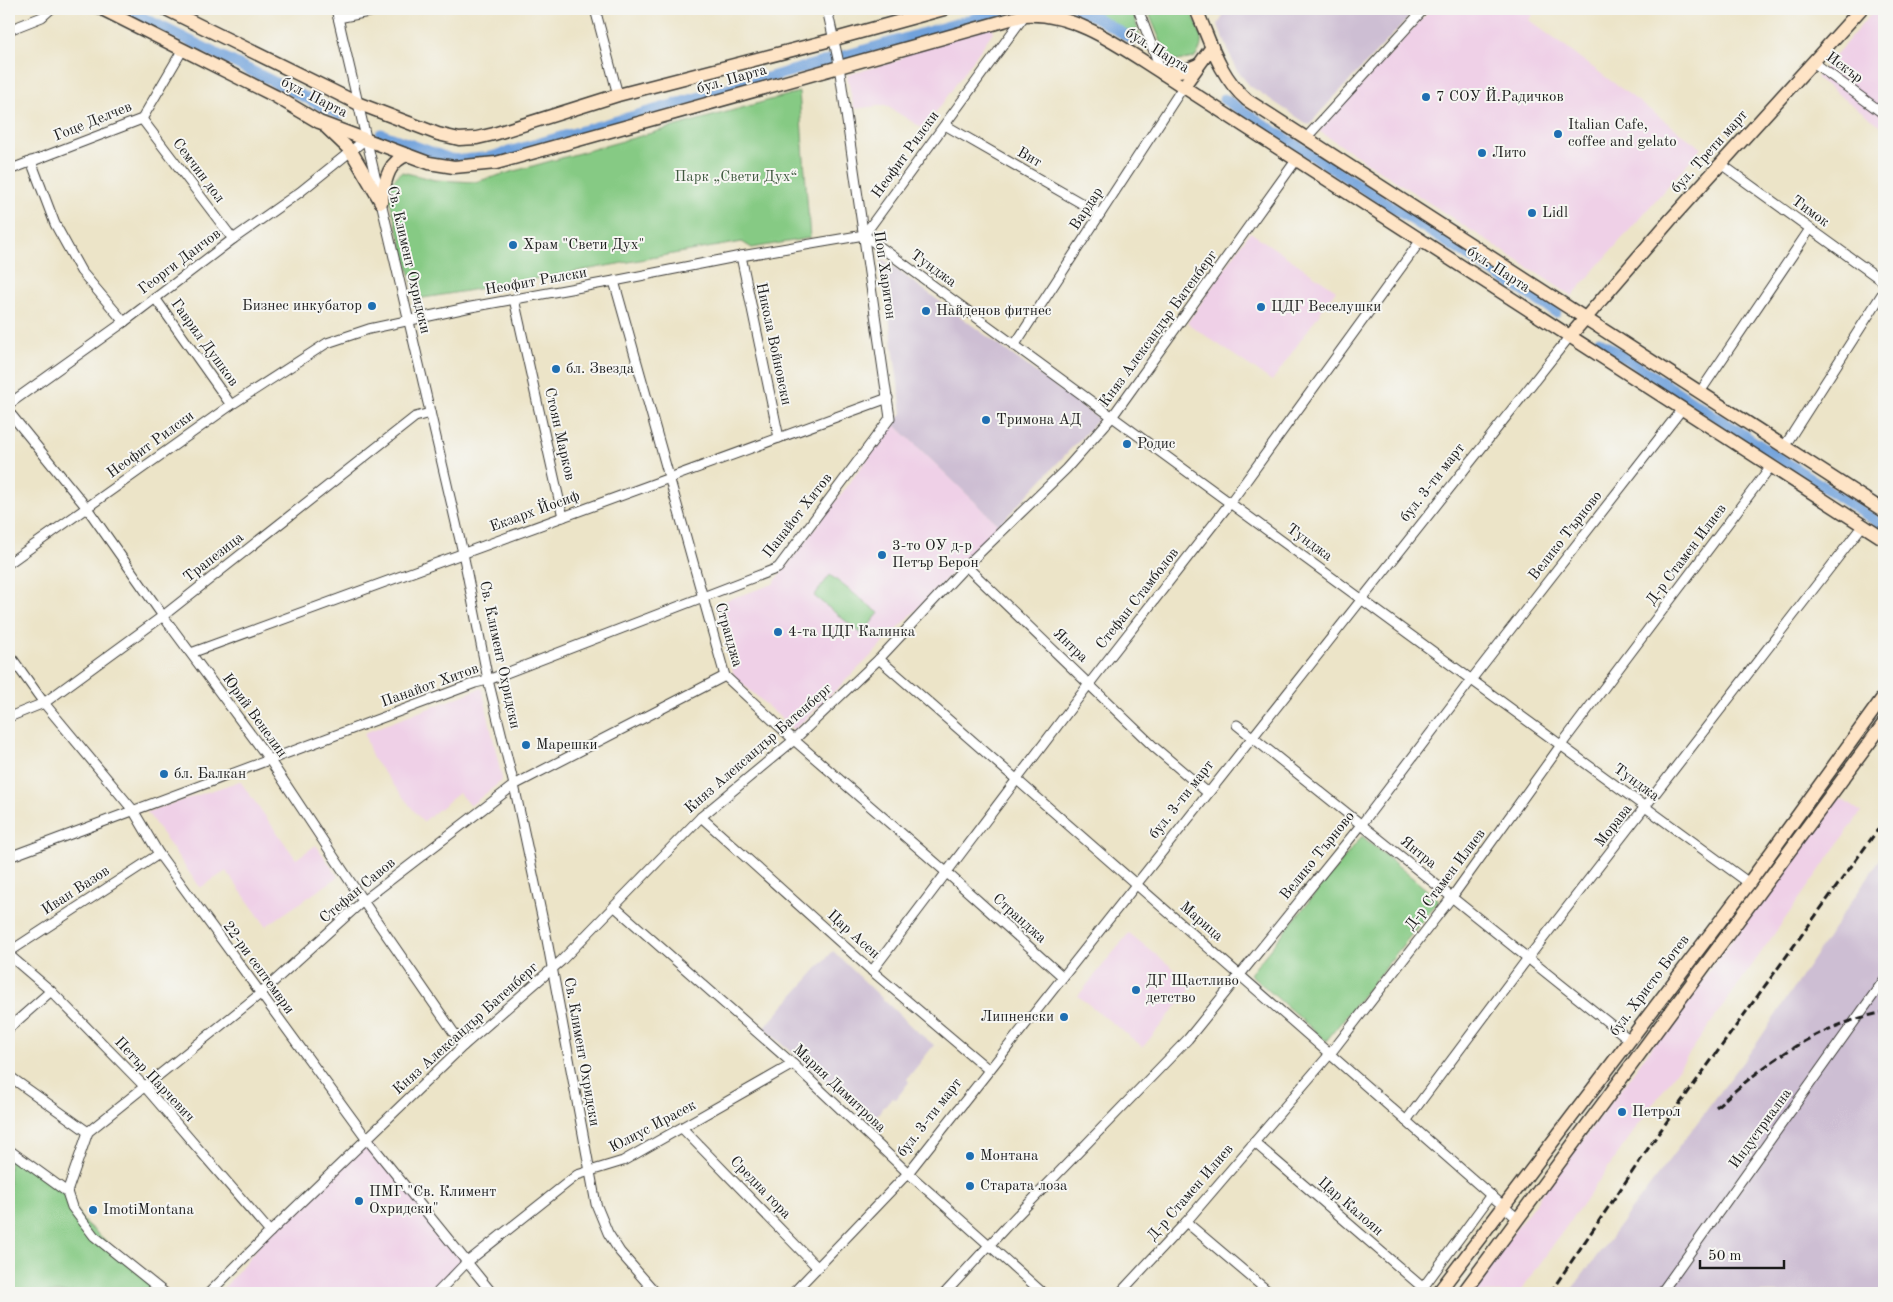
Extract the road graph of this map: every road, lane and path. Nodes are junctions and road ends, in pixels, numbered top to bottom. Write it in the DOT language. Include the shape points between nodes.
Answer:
graph roads {
  1 [pos="50,9"];
  2 [pos="102,9"];
  3 [pos="166,9"];
  4 [pos="336,9"];
  5 [pos="384,9"];
  6 [pos="595,9"];
  7 [pos="827,9"];
  8 [pos="944,9"];
  9 [pos="1138,9"];
  10 [pos="1196,9"];
  11 [pos="1424,9"];
  12 [pos="1860,9"];
  13 [pos="1025,15"];
  14 [pos="338,18"];
  15 [pos="9,30"];
  16 [pos="836,42"];
  17 [pos="1212,47"];
  18 [pos="183,49"];
  19 [pos="1813,62"];
  20 [pos="839,63"];
  21 [pos="1199,64"];
  22 [pos="1162,73"];
  23 [pos="1184,87"];
  24 [pos="618,95"];
  25 [pos="357,103"];
  26 [pos="1884,114"];
  27 [pos="142,118"];
  28 [pos="319,122"];
  29 [pos="945,125"];
  30 [pos="1306,138"];
  31 [pos="366,139"];
  32 [pos="351,151"];
  33 [pos="408,155"];
  34 [pos="1297,159"];
  35 [pos="31,162"];
  36 [pos="1721,164"];
  37 [pos="9,170"];
  38 [pos="381,202"];
  39 [pos="1100,214"];
  40 [pos="1810,229"];
  41 [pos="864,235"];
  42 [pos="233,239"];
  43 [pos="1421,240"];
  44 [pos="740,256"];
  45 [pos="614,281"];
  46 [pos="1884,282"];
  47 [pos="1884,291"];
  48 [pos="155,298"];
  49 [pos="514,299"];
  50 [pos="1585,318"];
  51 [pos="408,321"];
  52 [pos="124,322"];
  53 [pos="1570,336"];
  54 [pos="1014,346"];
  55 [pos="1700,392"];
  56 [pos="888,398"];
  57 [pos="9,404"];
  58 [pos="231,405"];
  59 [pos="1682,409"];
  60 [pos="9,412"];
  61 [pos="430,413"];
  62 [pos="1112,417"];
  63 [pos="779,438"];
  64 [pos="1784,446"];
  65 [pos="1771,466"];
  66 [pos="669,478"];
  67 [pos="1230,503"];
  68 [pos="1882,506"];
  69 [pos="86,508"];
  70 [pos="563,517"];
  71 [pos="1863,525"];
  72 [pos="1884,539"];
  73 [pos="463,553"];
  74 [pos="9,563"];
  75 [pos="966,566"];
  76 [pos="703,597"];
  77 [pos="1362,599"];
  78 [pos="163,616"];
  79 [pos="190,653"];
  80 [pos="9,654"];
  81 [pos="879,659"];
  82 [pos="725,676"];
  83 [pos="488,680"];
  84 [pos="1471,680"];
  85 [pos="1089,684"];
  86 [pos="1884,696"];
  87 [pos="44,704"];
  88 [pos="9,717"];
  89 [pos="1884,723"];
  90 [pos="1237,725"];
  91 [pos="1252,737"];
  92 [pos="794,740"];
  93 [pos="1561,745"];
  94 [pos="269,760"];
  95 [pos="1016,779"];
  96 [pos="514,785"];
  97 [pos="1208,793"];
  98 [pos="1646,807"];
  99 [pos="132,810"];
  100 [pos="700,817"];
  101 [pos="1361,824"];
  102 [pos="159,854"];
  103 [pos="9,857"];
  104 [pos="946,872"];
  105 [pos="1749,883"];
  106 [pos="1136,884"];
  107 [pos="1452,898"];
  108 [pos="363,902"];
  109 [pos="615,907"];
  110 [pos="9,954"];
  111 [pos="1528,958"];
  112 [pos="552,968"];
  113 [pos="872,971"];
  114 [pos="1240,975"];
  115 [pos="1063,977"];
  116 [pos="1884,980"];
  117 [pos="51,992"];
  118 [pos="260,994"];
  119 [pos="9,1028"];
  120 [pos="1630,1040"];
  121 [pos="463,1046"];
  122 [pos="1330,1054"];
  123 [pos="794,1064"];
  124 [pos="989,1070"];
  125 [pos="9,1076"];
  126 [pos="145,1087"];
  127 [pos="1406,1120"];
  128 [pos="682,1128"];
  129 [pos="88,1132"];
  130 [pos="367,1139"];
  131 [pos="1254,1142"];
  132 [pos="9,1150"];
  133 [pos="589,1170"];
  134 [pos="908,1173"];
  135 [pos="67,1192"];
  136 [pos="1491,1196"];
  137 [pos="1504,1207"];
  138 [pos="1518,1219"];
  139 [pos="1186,1222"];
  140 [pos="270,1232"];
  141 [pos="988,1246"];
  142 [pos="466,1263"];
  143 [pos="818,1268"];
  144 [pos="1424,1292"];
  145 [pos="165,1293"];
  146 [pos="210,1293"];
  147 [pos="437,1293"];
  148 [pos="492,1293"];
  149 [pos="656,1293"];
  150 [pos="793,1293"];
  151 [pos="945,1293"];
  152 [pos="1042,1293"];
  153 [pos="1120,1293"];
  154 [pos="1270,1293"];
  155 [pos="1438,1293"];
  156 [pos="1463,1293"];
  157 [pos="1660,1293"];
  1 -- 15 [label="street" via="42,17"];
  2 -- 18 [label="main road, бул. Парта"];
  3 -- 25 [label="main road, бул. Парта"];
  4 -- 14 [label="street, Св. Климент Охридски"];
  5 -- 14 [label="street"];
  6 -- 24 [label="street"];
  7 -- 16 [label="street, Поп Харитон"];
  8 -- 16 [label="main road, бул. Парта"];
  9 -- 22 [label="street"];
  10 -- 17 [label="main road, бул. Парта"];
  11 -- 30 [label="street"];
  12 -- 19 [label="main road, бул. Трети март"];
  13 -- 20 [label="main road, бул. Парта"];
  13 -- 22 [label="main road, бул. Парта" via="1048,16 1087,29"];
  13 -- 29 [label="street, Неофит Рилски"];
  14 -- 25 [label="street, Св. Климент Охридски"];
  16 -- 20 [label="street, Поп Харитон"];
  16 -- 24 [label="main road, бул. Парта"];
  17 -- 21 [label="main road"];
  17 -- 30 [label="main road, бул. Парта" via="1237,91"];
  18 -- 27 [label="street, Гоце Делчев"];
  18 -- 28 [label="main road, бул. Парта"];
  19 -- 26 [label="street, Искър"];
  19 -- 36 [label="main road, бул. Трети март"];
  20 -- 33 [label="main road, бул. Парта" via="496,163 454,167"];
  20 -- 41 [label="street, Поп Харитон"];
  21 -- 22 [label="main road" via="1186,70"];
  21 -- 23 [label="main road"];
  22 -- 23 [label="main road, бул. Парта"];
  23 -- 34 [label="main road, бул. Парта"];
  23 -- 39 [label="street, Вардар"];
  24 -- 25 [label="main road, бул. Парта" via="477,138 459,139"];
  25 -- 31 [label="street, Св. Климент Охридски"];
  27 -- 35 [label="street, Гоце Делчев"];
  27 -- 42 [label="street, Семчин дол"];
  28 -- 31 [label="main road, бул. Парта"];
  28 -- 32 [label="main road"];
  29 -- 39 [label="street, Вит"];
  29 -- 41 [label="street, Неофит Рилски"];
  30 -- 50 [label="main road, бул. Парта"];
  31 -- 32 [label="street, Георги Данчов"];
  31 -- 33 [label="main road, бул. Парта"];
  31 -- 38 [label="street, Св. Климент Охридски"];
  32 -- 38 [label="main road"];
  32 -- 42 [label="street, Георги Данчов"];
  33 -- 38 [label="main road" via="392,166"];
  34 -- 43 [label="main road, бул. Парта"];
  34 -- 62 [label="street, Княз Александър Батенберг"];
  35 -- 37 [label="street, Гоце Делчев"];
  35 -- 52 [label="street" via="55,224 81,272"];
  36 -- 40 [label="street, Тимок"];
  36 -- 50 [label="main road, бул. Трети март"];
  38 -- 51 [label="street, Св. Климент Охридски"];
  39 -- 54 [label="street, Вардар"];
  40 -- 46 [label="street, Тимок"];
  40 -- 55 [label="street"];
  41 -- 44 [label="street, Неофит Рилски"];
  41 -- 54 [label="street, Тунджа"];
  41 -- 56 [label="street, Поп Харитон"];
  42 -- 48 [label="street, Георги Данчов"];
  43 -- 53 [label="main road, бул. Парта"];
  43 -- 67 [label="street, Стефан Стамболов"];
  44 -- 45 [label="street, Неофит Рилски"];
  44 -- 63 [label="street, Никола Войновски"];
  45 -- 49 [label="street, Неофит Рилски"];
  45 -- 66 [label="street, Странджа"];
  47 -- 64 [label="street"];
  48 -- 52 [label="street, Георги Данчов"];
  48 -- 58 [label="street, Гаврил Душков"];
  49 -- 51 [label="street, Неофит Рилски"];
  49 -- 70 [label="street, Стоян Марков"];
  50 -- 53 [label="main road, бул. 3-ти март"];
  50 -- 55 [label="main road, бул. Парта"];
  51 -- 58 [label="street, Неофит Рилски" via="368,328 327,343"];
  51 -- 61 [label="street, Св. Климент Охридски"];
  52 -- 57 [label="street, Георги Данчов"];
  53 -- 59 [label="main road, бул. Парта"];
  53 -- 77 [label="street, бул. 3-ти март"];
  54 -- 62 [label="street, Тунджа"];
  55 -- 64 [label="main road, бул. Парта"];
  56 -- 63 [label="street, Екзарх Йосиф"];
  56 -- 76 [label="street, Панайот Хитов" via="888,422 778,568"];
  58 -- 69 [label="street, Неофит Рилски"];
  59 -- 65 [label="main road, бул. Парта"];
  59 -- 84 [label="street, Велико Търново"];
  60 -- 69 [label="street, Юрий Венелин"];
  61 -- 73 [label="street, Св. Климент Охридски"];
  61 -- 78 [label="street, Трапезица" via="415,417"];
  62 -- 67 [label="street, Тунджа"];
  62 -- 75 [label="street, Княз Александър Батенберг" via="1066,469"];
  63 -- 66 [label="street, Екзарх Йосиф"];
  64 -- 68 [label="main road, бул. Парта"];
  65 -- 71 [label="main road, бул. Парта"];
  65 -- 93 [label="street, Д-р Стамен Илиев"];
  66 -- 70 [label="street, Екзарх Йосиф"];
  66 -- 76 [label="street, Странджа"];
  67 -- 77 [label="street, Тунджа"];
  67 -- 85 [label="street, Стефан Стамболов"];
  69 -- 74 [label="street, Неофит Рилски"];
  69 -- 78 [label="street, Юрий Венелин"];
  70 -- 73 [label="street, Екзарх Йосиф"];
  71 -- 72 [label="main road, бул. Парта"];
  71 -- 98 [label="street, Морава"];
  73 -- 79 [label="street, Екзарх Йосиф"];
  73 -- 83 [label="street, Св. Климент Охридски"];
  75 -- 81 [label="street, Княз Александър Батенберг"];
  75 -- 85 [label="street, Янтра"];
  76 -- 82 [label="street, Странджа"];
  76 -- 83 [label="street, Панайот Хитов"];
  77 -- 84 [label="street, Тунджа"];
  77 -- 91 [label="street, бул. 3-ти март"];
  78 -- 79 [label="street, Юрий Венелин"];
  78 -- 87 [label="street, Трапезица"];
  79 -- 94 [label="street, Юрий Венелин"];
  80 -- 87 [label="street, 22-ри септември"];
  81 -- 92 [label="street, Княз Александър Батенберг"];
  81 -- 95 [label="street, Марица"];
  82 -- 92 [label="street, Странджа"];
  82 -- 96 [label="street, Стефан Савов"];
  83 -- 94 [label="street, Панайот Хитов"];
  83 -- 96 [label="street, Св. Климент Охридски"];
  84 -- 93 [label="street, Тунджа"];
  84 -- 101 [label="street, Велико Търново"];
  85 -- 95 [label="street, Стефан Стамболов"];
  85 -- 97 [label="street, Янтра" via="1154,748"];
  86 -- 105 [label="main road, бул. Христо Ботев"];
  87 -- 88 [label="street, Трапезица"];
  87 -- 99 [label="street, 22-ри септември"];
  89 -- 138 [label="main road"];
  90 -- 91 [label="street, Янтра"];
  91 -- 97 [label="street, бул. 3-ти март"];
  91 -- 101 [label="street, Янтра"];
  92 -- 100 [label="street, Княз Александър Батенберг"];
  92 -- 104 [label="street, Странджа"];
  93 -- 98 [label="street, Тунджа"];
  93 -- 107 [label="street, Д-р Стамен Илиев"];
  94 -- 99 [label="street, Панайот Хитов"];
  94 -- 108 [label="street, Юрий Венелин"];
  95 -- 104 [label="street, Стефан Стамболов"];
  95 -- 106 [label="street, Марица"];
  96 -- 108 [label="street, Стефан Савов"];
  96 -- 112 [label="street, Св. Климент Охридски"];
  97 -- 106 [label="street, бул. 3-ти март"];
  98 -- 105 [label="street, Тунджа"];
  98 -- 111 [label="street, Морава"];
  99 -- 102 [label="street, 22-ри септември"];
  99 -- 103 [label="street, Панайот Хитов"];
  100 -- 109 [label="street, Княз Александър Батенберг"];
  100 -- 113 [label="street, Цар Асен"];
  101 -- 107 [label="street, Янтра"];
  101 -- 114 [label="street, Велико Търново"];
  102 -- 110 [label="street, Иван Вазов"];
  102 -- 118 [label="street, 22-ри септември"];
  104 -- 113 [label="street, Стефан Стамболов"];
  104 -- 115 [label="street, Странджа"];
  105 -- 120 [label="main road, бул. Христо Ботев"];
  106 -- 114 [label="street, Марица"];
  106 -- 115 [label="street, бул. 3-ти март"];
  107 -- 111 [label="street, Янтра"];
  107 -- 122 [label="street, Д-р Стамен Илиев"];
  108 -- 118 [label="street, Стефан Савов"];
  108 -- 121 [label="street, Юрий Венелин"];
  109 -- 112 [label="street, Княз Александър Батенберг"];
  109 -- 123 [label="street, Мария Димитрова"];
  110 -- 117 [label="street, Петър Парчевич"];
  111 -- 120 [label="street, Янтра"];
  111 -- 127 [label="street, Морава"];
  112 -- 121 [label="street, Княз Александър Батенберг"];
  112 -- 133 [label="street, Св. Климент Охридски"];
  113 -- 124 [label="street, Цар Асен"];
  114 -- 122 [label="street, Марица"];
  114 -- 141 [label="street, Велико Търново" via="1188,1039"];
  115 -- 124 [label="street, бул. 3-ти март"];
  116 -- 157 [label="street, Индустриална"];
  117 -- 119 [label="street"];
  117 -- 126 [label="street, Петър Парчевич"];
  118 -- 126 [label="street, Стефан Савов"];
  118 -- 130 [label="street, 22-ри септември"];
  120 -- 137 [label="main road, бул. Христо Ботев"];
  121 -- 130 [label="street, Княз Александър Батенберг"];
  122 -- 127 [label="street, Марица"];
  122 -- 131 [label="street, Д-р Стамен Илиев"];
  123 -- 128 [label="street, Юлиус Ирасек"];
  123 -- 134 [label="street, Мария Димитрова"];
  124 -- 134 [label="street, бул. 3-ти март"];
  125 -- 129 [label="street"];
  126 -- 129 [label="street, Стефан Савов"];
  126 -- 140 [label="street, Петър Парчевич"];
  127 -- 136 [label="street, Марица"];
  128 -- 133 [label="street, Юлиус Ирасек" via="623,1162"];
  128 -- 143 [label="street, Средна гора"];
  129 -- 135 [label="street"];
  130 -- 140 [label="street, Княз Александър Батенберг"];
  130 -- 142 [label="street, 22-ри септември"];
  131 -- 139 [label="street, Д-р Стамен Илиев"];
  131 -- 144 [label="street, Цар Калоян"];
  132 -- 135 [label="street"];
  133 -- 142 [label="street, Юлиус Ирасек" via="555,1191"];
  133 -- 149 [label="street, Св. Климент Охридски" via="596,1204 608,1234"];
  134 -- 141 [label="street, Мария Димитрова"];
  134 -- 143 [label="street, бул. 3-ти март"];
  135 -- 145 [label="street" via="72,1207 94,1236"];
  136 -- 137 [label="street, Марица"];
  136 -- 144 [label="street"];
  137 -- 138 [label="street, Марица"];
  137 -- 155 [label="main road, бул. Христо Ботев"];
  138 -- 156 [label="main road"];
  139 -- 153 [label="street, Д-р Стамен Илиев"];
  139 -- 154 [label="street"];
  140 -- 146 [label="street, Княз Александър Батенберг"];
  141 -- 151 [label="street, Велико Търново"];
  141 -- 152 [label="street, Мария Димитрова"];
  142 -- 147 [label="street, Юлиус Ирасек"];
  142 -- 148 [label="street, 22-ри септември"];
  143 -- 150 [label="street, бул. 3-ти март"];
}
